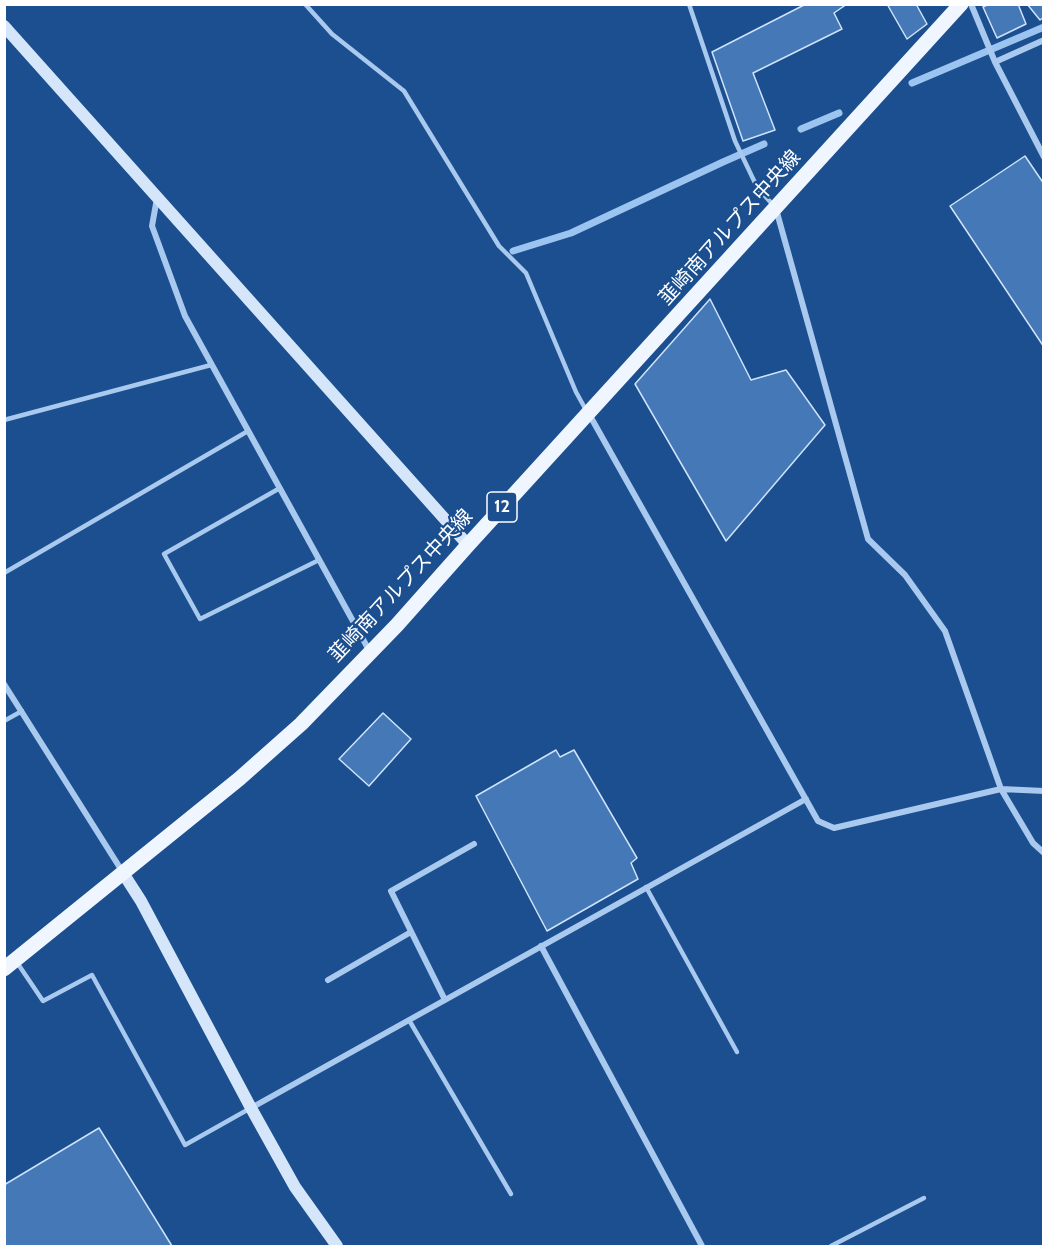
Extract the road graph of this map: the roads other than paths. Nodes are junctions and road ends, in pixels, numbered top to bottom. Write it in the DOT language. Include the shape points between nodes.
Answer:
graph roads {
  1 [pos="305,4"];
  2 [pos="689,4"];
  3 [pos="961,4"];
  4 [pos="971,4"];
  5 [pos="4,26"];
  6 [pos="1044,40"];
  7 [pos="994,61"];
  8 [pos="1044,157"];
  9 [pos="157,198"];
  10 [pos="776,208"];
  11 [pos="212,365"];
  12 [pos="588,414"];
  13 [pos="4,420"];
  14 [pos="248,431"];
  15 [pos="280,488"];
  16 [pos="468,545"];
  17 [pos="320,559"];
  18 [pos="4,573"];
  19 [pos="370,652"];
  20 [pos="4,684"];
  21 [pos="22,711"];
  22 [pos="4,722"];
  23 [pos="1002,789"];
  24 [pos="1044,791"];
  25 [pos="806,799"];
  26 [pos="474,844"];
  27 [pos="1044,853"];
  28 [pos="123,873"];
  29 [pos="646,887"];
  30 [pos="411,932"];
  31 [pos="541,946"];
  32 [pos="10,965"];
  33 [pos="328,980"];
  34 [pos="445,1000"];
  35 [pos="409,1020"];
  36 [pos="737,1052"];
  37 [pos="251,1108"];
  38 [pos="511,1194"];
  39 [pos="924,1198"];
  40 [pos="337,1246"];
  41 [pos="702,1246"];
  42 [pos="831,1246"];
  1 -- 12 [label="lane" via="332,34 404,91 499,246 526,273"];
  2 -- 10 [label="lane" via="735,141 757,187"];
  3 -- 10 [label="main road, 韮崎南アルプス中央線 / 12"];
  4 -- 7 [label="street"];
  5 -- 9 [label="street"];
  6 -- 7 [label="street"];
  7 -- 8 [label="street"];
  9 -- 11 [label="street" via="152,226 185,316"];
  9 -- 16 [label="street"];
  10 -- 12 [label="main road, 韮崎南アルプス中央線 / 12"];
  10 -- 23 [label="street" via="868,539 905,575 945,631"];
  11 -- 13 [label="lane"];
  11 -- 14 [label="street"];
  12 -- 16 [label="main road, 韮崎南アルプス中央線 / 12"];
  12 -- 25 [label="street"];
  14 -- 15 [label="street"];
  14 -- 18 [label="lane"];
  15 -- 17 [label="street"];
  15 -- 17 [label="lane" via="164,554 200,619"];
  16 -- 19 [label="main road, 韮崎南アルプス中央線 / 12"];
  17 -- 19 [label="street"];
  19 -- 28 [label="main road, 韮崎南アルプス中央線 / 12" via="301,724"];
  20 -- 21 [label="street"];
  21 -- 22 [label="lane"];
  21 -- 28 [label="street"];
  23 -- 24 [label="street"];
  23 -- 25 [label="street" via="834,828 819,821"];
  23 -- 27 [label="street" via="1033,843"];
  25 -- 29 [label="street"];
  26 -- 30 [label="street" via="391,891"];
  28 -- 32 [label="main road, 韮崎南アルプス中央線 / 12"];
  28 -- 37 [label="street"];
  29 -- 31 [label="street"];
  29 -- 36 [label="lane"];
  30 -- 33 [label="street"];
  30 -- 34 [label="street"];
  31 -- 34 [label="street"];
  31 -- 41 [label="street"];
  32 -- 37 [label="lane" via="43,1001 92,975 185,1145"];
  34 -- 35 [label="street"];
  35 -- 37 [label="street"];
  35 -- 38 [label="lane"];
  37 -- 40 [label="street" via="295,1187"];
  39 -- 42 [label="lane"];
}
